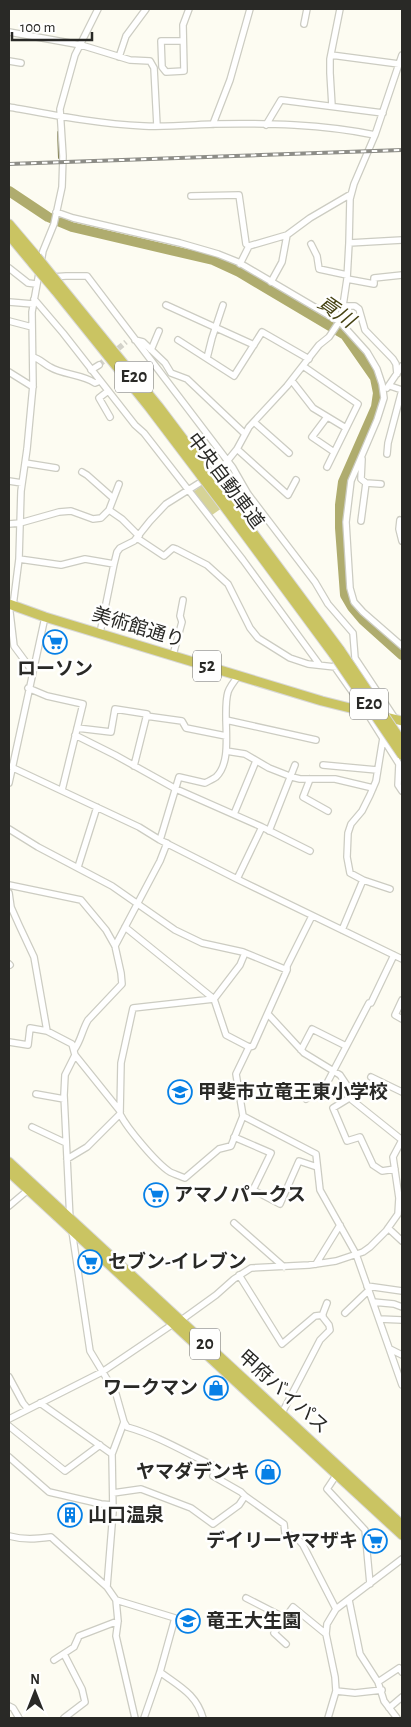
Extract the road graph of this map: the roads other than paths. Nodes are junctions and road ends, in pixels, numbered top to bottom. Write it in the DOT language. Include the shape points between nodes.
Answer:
graph roads {
  1 [pos="98,9"];
  2 [pos="146,9"];
  3 [pos="190,9"];
  4 [pos="250,9"];
  5 [pos="307,9"];
  6 [pos="340,9"];
  7 [pos="304,24"];
  8 [pos="9,32"];
  9 [pos="183,41"];
  10 [pos="81,45"];
  11 [pos="402,54"];
  12 [pos="331,55"];
  13 [pos="119,57"];
  14 [pos="9,61"];
  15 [pos="21,63"];
  16 [pos="399,64"];
  17 [pos="332,106"];
  18 [pos="9,107"];
  19 [pos="383,113"];
  20 [pos="61,116"];
  21 [pos="213,124"];
  22 [pos="266,124"];
  23 [pos="157,126"];
  24 [pos="375,135"];
  25 [pos="351,194"];
  26 [pos="191,196"];
  27 [pos="56,213"];
  28 [pos="9,224"];
  29 [pos="9,235"];
  30 [pos="287,235"];
  31 [pos="402,240"];
  32 [pos="350,243"];
  33 [pos="311,244"];
  34 [pos="249,246"];
  35 [pos="38,257"];
  36 [pos="240,264"];
  37 [pos="9,268"];
  38 [pos="402,275"];
  39 [pos="347,277"];
  40 [pos="37,282"];
  41 [pos="272,282"];
  42 [pos="9,302"];
  43 [pos="33,302"];
  44 [pos="223,304"];
  45 [pos="166,305"];
  46 [pos="344,306"];
  47 [pos="9,321"];
  48 [pos="339,323"];
  49 [pos="32,327"];
  50 [pos="215,328"];
  51 [pos="159,331"];
  52 [pos="133,339"];
  53 [pos="178,340"];
  54 [pos="126,342"];
  55 [pos="254,345"];
  56 [pos="151,350"];
  57 [pos="33,357"];
  58 [pos="207,358"];
  59 [pos="309,358"];
  60 [pos="99,365"];
  61 [pos="302,366"];
  62 [pos="402,366"];
  63 [pos="91,370"];
  64 [pos="11,373"];
  65 [pos="397,374"];
  66 [pos="9,380"];
  67 [pos="100,380"];
  68 [pos="292,381"];
  69 [pos="390,386"];
  70 [pos="33,387"];
  71 [pos="383,390"];
  72 [pos="108,391"];
  73 [pos="327,416"];
  74 [pos="110,417"];
  75 [pos="254,422"];
  76 [pos="346,428"];
  77 [pos="245,434"];
  78 [pos="237,449"];
  79 [pos="334,452"];
  80 [pos="289,453"];
  81 [pos="387,454"];
  82 [pos="362,455"];
  83 [pos="227,461"];
  84 [pos="25,462"];
  85 [pos="327,467"];
  86 [pos="56,468"];
  87 [pos="82,472"];
  88 [pos="296,480"];
  89 [pos="9,481"];
  90 [pos="22,483"];
  91 [pos="366,483"];
  92 [pos="119,484"];
  93 [pos="380,484"];
  94 [pos="188,491"];
  95 [pos="113,498"];
  96 [pos="109,510"];
  97 [pos="402,520"];
  98 [pos="361,521"];
  99 [pos="20,523"];
  100 [pos="9,524"];
  101 [pos="138,537"];
  102 [pos="402,541"];
  103 [pos="19,559"];
  104 [pos="114,564"];
  105 [pos="183,600"];
  106 [pos="10,605"];
  107 [pos="45,617"];
  108 [pos="100,633"];
  109 [pos="402,646"];
  110 [pos="337,652"];
  111 [pos="174,655"];
  112 [pos="319,664"];
  113 [pos="334,666"];
  114 [pos="363,670"];
  115 [pos="32,673"];
  116 [pos="239,675"];
  117 [pos="28,688"];
  118 [pos="367,713"];
  119 [pos="146,716"];
  120 [pos="226,720"];
  121 [pos="399,720"];
  122 [pos="77,728"];
  123 [pos="402,729"];
  124 [pos="75,735"];
  125 [pos="226,736"];
  126 [pos="383,738"];
  127 [pos="316,740"];
  128 [pos="402,742"];
  129 [pos="226,751"];
  130 [pos="402,754"];
  131 [pos="256,760"];
  132 [pos="295,765"];
  133 [pos="323,765"];
  134 [pos="134,766"];
  135 [pos="10,767"];
  136 [pos="377,770"];
  137 [pos="292,777"];
  138 [pos="310,779"];
  139 [pos="9,784"];
  140 [pos="373,788"];
  141 [pos="176,789"];
  142 [pos="62,790"];
  143 [pos="402,791"];
  144 [pos="97,807"];
  145 [pos="328,811"];
  146 [pos="234,814"];
  147 [pos="262,827"];
  148 [pos="9,829"];
  149 [pos="269,831"];
  150 [pos="160,840"];
  151 [pos="167,844"];
  152 [pos="310,851"];
  153 [pos="78,867"];
  154 [pos="236,879"];
  155 [pos="363,880"];
  156 [pos="9,885"];
  157 [pos="390,889"];
  158 [pos="9,893"];
  159 [pos="137,904"];
  160 [pos="312,916"];
  161 [pos="125,928"];
  162 [pos="342,930"];
  163 [pos="115,946"];
  164 [pos="245,953"];
  165 [pos="394,955"];
  166 [pos="402,959"];
  167 [pos="287,970"];
  168 [pos="214,999"];
  169 [pos="402,1000"];
  170 [pos="268,1014"];
  171 [pos="402,1018"];
  172 [pos="47,1030"];
  173 [pos="9,1042"];
  174 [pos="346,1046"];
  175 [pos="249,1047"];
  176 [pos="301,1050"];
  177 [pos="74,1053"];
  178 [pos="333,1071"];
  179 [pos="371,1077"];
  180 [pos="402,1092"];
  181 [pos="36,1094"];
  182 [pos="352,1097"];
  183 [pos="64,1099"];
  184 [pos="306,1100"];
  185 [pos="120,1113"];
  186 [pos="243,1116"];
  187 [pos="32,1126"];
  188 [pos="234,1137"];
  189 [pos="402,1140"];
  190 [pos="66,1143"];
  191 [pos="67,1159"];
  192 [pos="9,1162"];
  193 [pos="317,1167"];
  194 [pos="395,1169"];
  195 [pos="9,1172"];
  196 [pos="28,1190"];
  197 [pos="9,1206"];
  198 [pos="400,1211"];
  199 [pos="70,1219"];
  200 [pos="234,1223"];
  201 [pos="340,1225"];
  202 [pos="388,1228"];
  203 [pos="72,1232"];
  204 [pos="402,1241"];
  205 [pos="356,1254"];
  206 [pos="316,1264"];
  207 [pos="284,1266"];
  208 [pos="239,1275"];
  209 [pos="368,1288"];
  210 [pos="402,1291"];
  211 [pos="373,1302"];
  212 [pos="327,1303"];
  213 [pos="402,1307"];
  214 [pos="345,1313"];
  215 [pos="323,1315"];
  216 [pos="379,1319"];
  217 [pos="402,1320"];
  218 [pos="177,1323"];
  219 [pos="390,1349"];
  220 [pos="402,1355"];
  221 [pos="102,1372"];
  222 [pos="9,1377"];
  223 [pos="402,1385"];
  224 [pos="40,1403"];
  225 [pos="28,1409"];
  226 [pos="282,1413"];
  227 [pos="9,1419"];
  228 [pos="124,1422"];
  229 [pos="9,1426"];
  230 [pos="100,1445"];
  231 [pos="112,1454"];
  232 [pos="9,1457"];
  233 [pos="337,1474"];
  234 [pos="113,1493"];
  235 [pos="245,1496"];
  236 [pos="113,1505"];
  237 [pos="402,1525"];
  238 [pos="402,1534"];
  239 [pos="9,1536"];
  240 [pos="402,1559"];
  241 [pos="370,1584"];
  242 [pos="107,1587"];
  243 [pos="246,1598"];
  244 [pos="116,1600"];
  245 [pos="349,1600"];
  246 [pos="336,1609"];
  247 [pos="285,1618"];
  248 [pos="118,1620"];
  249 [pos="326,1634"];
  250 [pos="286,1644"];
  251 [pos="64,1654"];
  252 [pos="54,1660"];
  253 [pos="160,1672"];
  254 [pos="402,1672"];
  255 [pos="378,1682"];
  256 [pos="336,1690"];
  257 [pos="382,1690"];
  258 [pos="402,1698"];
  259 [pos="9,1706"];
  260 [pos="389,1708"];
  261 [pos="19,1718"];
  262 [pos="64,1718"];
  263 [pos="135,1718"];
  264 [pos="144,1718"];
  265 [pos="203,1718"];
  266 [pos="328,1718"];
  267 [pos="397,1718"];
  1 -- 10 [label="street"];
  2 -- 13 [label="street" via="126,36"];
  3 -- 9 [label="street" via="182,25"];
  4 -- 21 [label="street" via="230,80"];
  5 -- 7 [label="street"];
  6 -- 12 [label="street"];
  8 -- 10 [label="street"];
  9 -- 9 [label="street" via="184,71 166,72 162,67 161,41"];
  10 -- 13 [label="street"];
  10 -- 20 [label="street" via="60,109"];
  11 -- 16 [label="street"];
  12 -- 16 [label="street"];
  12 -- 17 [label="street"];
  13 -- 23 [label="street" via="147,60 154,68"];
  14 -- 15 [label="street"];
  16 -- 19 [label="street"];
  17 -- 19 [label="street"];
  17 -- 22 [label="street" via="281,100"];
  18 -- 20 [label="street"];
  19 -- 24 [label="street"];
  20 -- 23 [label="street"];
  20 -- 27 [label="street" via="62,187"];
  21 -- 22 [label="street"];
  21 -- 23 [label="street"];
  22 -- 24 [label="street" via="312,126"];
  24 -- 25 [label="street"];
  25 -- 30 [label="street"];
  25 -- 32 [label="street"];
  26 -- 34 [label="street" via="239,195 246,244"];
  27 -- 35 [label="street"];
  27 -- 36 [label="street" via="180,243"];
  28 -- 35 [label="highway, 中央自動車道 / E20"];
  29 -- 35 [label="highway, 中央自動車道 / E20"];
  30 -- 34 [label="street"];
  30 -- 41 [label="street" via="282,262"];
  31 -- 32 [label="street"];
  32 -- 39 [label="street"];
  33 -- 39 [label="street" via="319,269"];
  34 -- 36 [label="street"];
  35 -- 40 [label="street"];
  35 -- 110 [label="highway, 中央自動車道 / E20, bridge" via="56,287 205,474"];
  36 -- 41 [label="street"];
  37 -- 40 [label="street" via="28,283"];
  38 -- 39 [label="street" via="374,278 374,284"];
  39 -- 46 [label="street"];
  40 -- 43 [label="street"];
  40 -- 52 [label="street" via="66,276 87,276"];
  41 -- 48 [label="street"];
  42 -- 43 [label="street"];
  43 -- 49 [label="street"];
  43 -- 63 [label="street"];
  44 -- 50 [label="street"];
  45 -- 50 [label="street"];
  46 -- 48 [label="street"];
  46 -- 65 [label="street" via="359,309 365,330 393,359"];
  47 -- 49 [label="street"];
  48 -- 59 [label="street"];
  48 -- 71 [label="street" via="367,352 377,369"];
  49 -- 57 [label="street"];
  50 -- 55 [label="street"];
  50 -- 58 [label="street"];
  51 -- 56 [label="street"];
  52 -- 54 [label="street"];
  52 -- 56 [label="street"];
  52 -- 83 [label="street"];
  53 -- 58 [label="street"];
  55 -- 58 [label="street" via="234,376"];
  55 -- 59 [label="street" via="262,332"];
  56 -- 77 [label="street" via="166,363 171,373 187,379"];
  57 -- 67 [label="street" via="66,374 95,383"];
  57 -- 70 [label="street"];
  59 -- 61 [label="street"];
  60 -- 63 [label="street"];
  61 -- 68 [label="street"];
  61 -- 76 [label="street" via="358,404"];
  62 -- 65 [label="street"];
  63 -- 67 [label="street"];
  64 -- 66 [label="street"];
  64 -- 70 [label="street"];
  65 -- 69 [label="street"];
  67 -- 72 [label="street"];
  68 -- 73 [label="street" via="313,408"];
  68 -- 75 [label="street"];
  69 -- 71 [label="street"];
  69 -- 81 [label="street" via="402,390"];
  70 -- 84 [label="street"];
  71 -- 82 [label="street" via="383,406"];
  72 -- 74 [label="street" via="99,398"];
  72 -- 94 [label="street"];
  73 -- 76 [label="street"];
  73 -- 79 [label="street" via="312,437"];
  75 -- 77 [label="street"];
  75 -- 80 [label="street"];
  76 -- 79 [label="street"];
  77 -- 78 [label="street"];
  78 -- 83 [label="street"];
  78 -- 88 [label="street" via="288,495"];
  79 -- 85 [label="street"];
  82 -- 91 [label="street" via="361,479"];
  82 -- 109 [label="street" via="351,481 346,522 352,598 362,612"];
  83 -- 94 [label="street" via="220,470"];
  83 -- 114 [label="street" via="352,633 355,658"];
  84 -- 86 [label="street"];
  84 -- 90 [label="street"];
  87 -- 95 [label="street"];
  89 -- 90 [label="street"];
  90 -- 99 [label="street"];
  91 -- 93 [label="street"];
  91 -- 98 [label="street"];
  92 -- 95 [label="street"];
  94 -- 101 [label="street" via="166,504"];
  94 -- 112 [label="street"];
  95 -- 96 [label="street"];
  96 -- 99 [label="street" via="101,518 93,519 71,511"];
  96 -- 101 [label="street"];
  97 -- 102 [label="street" via="399,528"];
  99 -- 100 [label="street"];
  99 -- 103 [label="street"];
  101 -- 104 [label="street" via="120,548"];
  101 -- 112 [label="street" via="164,556 173,548 207,565 228,584 258,638 290,658"];
  103 -- 104 [label="street" via="60,564 85,559"];
  103 -- 106 [label="street"];
  104 -- 108 [label="street"];
  105 -- 111 [label="street" via="182,622"];
  106 -- 107 [label="highway, 美術館通り / 52"];
  106 -- 115 [label="street" via="14,646"];
  107 -- 108 [label="highway, 美術館通り / 52"];
  107 -- 115 [label="street"];
  108 -- 111 [label="highway, 美術館通り / 52"];
  110 -- 128 [label="highway, 中央自動車道 / E20, bridge"];
  110 -- 130 [label="highway, 中央自動車道 / E20, bridge"];
  111 -- 116 [label="highway, 美術館通り / 52"];
  112 -- 113 [label="street"];
  113 -- 114 [label="street"];
  113 -- 118 [label="street"];
  114 -- 121 [label="street"];
  115 -- 117 [label="street"];
  116 -- 118 [label="highway, 美術館通り / 52"];
  116 -- 120 [label="street" via="228,692"];
  117 -- 122 [label="street" via="83,704"];
  117 -- 135 [label="street"];
  118 -- 121 [label="highway, 美術館通り / 52"];
  118 -- 126 [label="street"];
  119 -- 122 [label="street" via="115,709 112,732"];
  119 -- 125 [label="street" via="182,721 186,728"];
  119 -- 134 [label="street"];
  120 -- 125 [label="street"];
  120 -- 127 [label="street"];
  121 -- 123 [label="street"];
  122 -- 124 [label="street"];
  124 -- 134 [label="street"];
  124 -- 142 [label="street"];
  125 -- 129 [label="street"];
  126 -- 136 [label="street"];
  126 -- 143 [label="street" via="399,764 398,785"];
  129 -- 131 [label="street" via="245,754"];
  129 -- 141 [label="street" via="217,776 206,783 179,777"];
  131 -- 137 [label="street"];
  131 -- 146 [label="street"];
  132 -- 137 [label="street"];
  133 -- 136 [label="street"];
  134 -- 141 [label="street"];
  135 -- 139 [label="street"];
  135 -- 142 [label="street"];
  136 -- 140 [label="street"];
  137 -- 138 [label="street"];
  137 -- 149 [label="street"];
  138 -- 140 [label="street" via="335,779"];
  138 -- 145 [label="street" via="303,797"];
  140 -- 155 [label="street" via="348,833 350,873"];
  141 -- 146 [label="street"];
  141 -- 150 [label="street"];
  142 -- 144 [label="street"];
  144 -- 150 [label="street"];
  144 -- 153 [label="street"];
  146 -- 147 [label="street"];
  147 -- 149 [label="street"];
  147 -- 154 [label="street"];
  148 -- 153 [label="street"];
  149 -- 152 [label="street"];
  150 -- 151 [label="street"];
  151 -- 154 [label="street"];
  151 -- 159 [label="street"];
  153 -- 159 [label="street"];
  154 -- 160 [label="street"];
  155 -- 157 [label="street"];
  155 -- 162 [label="street"];
  156 -- 163 [label="street" via="81,900"];
  158 -- 172 [label="street" via="11,907 34,957"];
  159 -- 161 [label="street"];
  159 -- 164 [label="street" via="174,930 195,940"];
  160 -- 162 [label="street"];
  160 -- 167 [label="street"];
  161 -- 163 [label="street"];
  161 -- 168 [label="street"];
  162 -- 165 [label="street"];
  163 -- 177 [label="street" via="122,984 88,1020"];
  164 -- 167 [label="street"];
  164 -- 168 [label="street" via="240,965"];
  165 -- 166 [label="street"];
  165 -- 174 [label="street"];
  167 -- 170 [label="street"];
  168 -- 175 [label="street" via="226,1035"];
  168 -- 185 [label="street" via="133,1008 120,1063"];
  169 -- 171 [label="street" via="395,1015"];
  170 -- 175 [label="street" via="253,1046"];
  170 -- 176 [label="street"];
  172 -- 173 [label="street" via="30,1028 28,1045"];
  172 -- 177 [label="street" via="72,1044"];
  174 -- 176 [label="street" via="312,1029"];
  174 -- 178 [label="street"];
  175 -- 186 [label="street" via="236,1074"];
  176 -- 178 [label="street"];
  177 -- 183 [label="street" via="65,1075"];
  177 -- 185 [label="street"];
  178 -- 182 [label="street" via="340,1075"];
  178 -- 184 [label="street" via="326,1085"];
  179 -- 180 [label="street"];
  181 -- 183 [label="street"];
  182 -- 189 [label="street"];
  182 -- 194 [label="street" via="333,1108 347,1141 360,1137 373,1165 382,1171"];
  183 -- 190 [label="street"];
  185 -- 188 [label="street" via="126,1126 156,1159 169,1171 185,1178 219,1149 231,1146"];
  185 -- 191 [label="street" via="87,1147"];
  186 -- 188 [label="street"];
  186 -- 193 [label="street" via="316,1154"];
  187 -- 190 [label="street"];
  188 -- 193 [label="street" via="271,1152 253,1190 280,1204 299,1161"];
  189 -- 194 [label="street" via="393,1157"];
  190 -- 191 [label="street"];
  191 -- 199 [label="street"];
  192 -- 199 [label="highway, 甲府バイパス / 20"];
  193 -- 201 [label="street" via="320,1190"];
  194 -- 198 [label="street"];
  195 -- 196 [label="highway, 甲府バイパス / 20"];
  196 -- 197 [label="street"];
  196 -- 203 [label="highway, 甲府バイパス / 20"];
  198 -- 202 [label="street"];
  199 -- 203 [label="street"];
  199 -- 218 [label="highway, 甲府バイパス / 20"];
  200 -- 207 [label="street"];
  201 -- 205 [label="street"];
  201 -- 206 [label="street"];
  202 -- 204 [label="street"];
  202 -- 205 [label="street" via="370,1247"];
  203 -- 218 [label="highway, 甲府バイパス / 20"];
  203 -- 221 [label="street" via="90,1351"];
  205 -- 206 [label="street"];
  205 -- 209 [label="street"];
  206 -- 207 [label="street"];
  207 -- 208 [label="street" via="251,1268"];
  208 -- 215 [label="street" via="282,1344 315,1316"];
  208 -- 218 [label="street"];
  209 -- 210 [label="street"];
  209 -- 211 [label="street"];
  209 -- 214 [label="street"];
  211 -- 213 [label="street"];
  211 -- 216 [label="street"];
  212 -- 215 [label="street"];
  215 -- 226 [label="street" via="330,1330 320,1340"];
  216 -- 217 [label="street"];
  216 -- 219 [label="street"];
  218 -- 221 [label="street"];
  218 -- 226 [label="highway, 甲府バイパス / 20"];
  218 -- 233 [label="highway, 甲府バイパス / 20"];
  219 -- 220 [label="street"];
  219 -- 223 [label="street"];
  221 -- 224 [label="street"];
  221 -- 228 [label="street" via="116,1394"];
  222 -- 225 [label="street"];
  224 -- 225 [label="street"];
  224 -- 230 [label="street"];
  225 -- 227 [label="street"];
  226 -- 237 [label="highway, 甲府バイパス / 20"];
  228 -- 231 [label="street"];
  228 -- 235 [label="street" via="127,1427 148,1433 218,1468 213,1476"];
  229 -- 230 [label="street" via="65,1471"];
  230 -- 231 [label="street"];
  231 -- 234 [label="street"];
  232 -- 236 [label="street" via="49,1492"];
  233 -- 238 [label="highway, 甲府バイパス / 20"];
  233 -- 241 [label="street" via="327,1489 365,1530"];
  234 -- 235 [label="street" via="141,1489 191,1508 213,1524 239,1505"];
  234 -- 236 [label="street"];
  235 -- 246 [label="street" via="284,1524 285,1533 303,1545"];
  236 -- 242 [label="street"];
  239 -- 242 [label="street" via="35,1540 51,1537"];
  240 -- 241 [label="street"];
  241 -- 245 [label="street"];
  242 -- 244 [label="street"];
  243 -- 247 [label="street"];
  244 -- 248 [label="street"];
  244 -- 253 [label="street" via="176,1618"];
  245 -- 246 [label="street"];
  245 -- 255 [label="street" via="360,1654"];
  246 -- 249 [label="street" via="327,1624"];
  247 -- 249 [label="street" via="293,1607"];
  247 -- 250 [label="street" via="274,1633"];
  248 -- 251 [label="street" via="79,1636 74,1647"];
  248 -- 263 [label="street" via="116,1636"];
  249 -- 256 [label="street"];
  251 -- 252 [label="street"];
  251 -- 262 [label="street" via="85,1702"];
  253 -- 264 [label="street"];
  253 -- 265 [label="street" via="191,1695 200,1706"];
  254 -- 255 [label="street" via="399,1668"];
  255 -- 257 [label="street"];
  256 -- 257 [label="street" via="355,1693"];
  256 -- 266 [label="street"];
  257 -- 260 [label="street"];
  258 -- 260 [label="street"];
  259 -- 261 [label="street"];
  260 -- 267 [label="street"];
}
